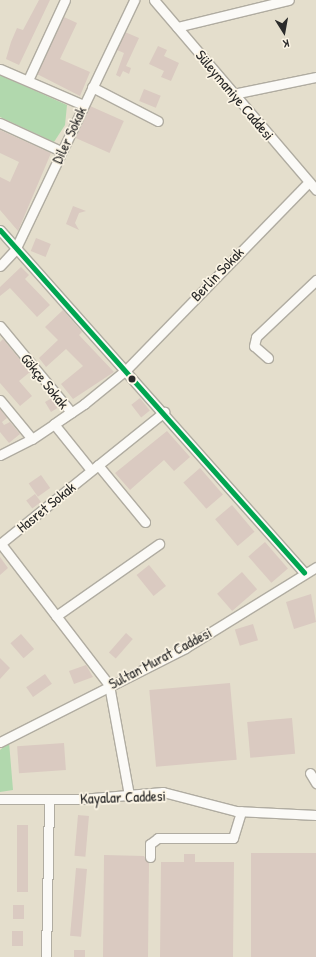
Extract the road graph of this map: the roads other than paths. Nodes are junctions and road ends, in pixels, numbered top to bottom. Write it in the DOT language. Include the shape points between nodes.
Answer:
graph roads {
  1 [pos="65,0"];
  2 [pos="134,0"];
  3 [pos="154,0"];
  4 [pos="289,0"];
  5 [pos="177,27"];
  6 [pos="0,69"];
  7 [pos="316,76"];
  8 [pos="28,80"];
  9 [pos="92,87"];
  10 [pos="233,94"];
  11 [pos="83,105"];
  12 [pos="158,121"];
  13 [pos="0,123"];
  14 [pos="61,151"];
  15 [pos="312,181"];
  16 [pos="316,190"];
  17 [pos="0,230"];
  18 [pos="15,250"];
  19 [pos="0,266"];
  20 [pos="316,280"];
  21 [pos="0,326"];
  22 [pos="268,358"];
  23 [pos="127,369"];
  24 [pos="0,400"];
  25 [pos="71,412"];
  26 [pos="164,412"];
  27 [pos="32,439"];
  28 [pos="0,455"];
  29 [pos="95,467"];
  30 [pos="145,522"];
  31 [pos="0,544"];
  32 [pos="159,544"];
  33 [pos="316,567"];
  34 [pos="304,573"];
  35 [pos="56,616"];
  36 [pos="109,685"];
  37 [pos="2,738"];
  38 [pos="310,772"];
  39 [pos="316,783"];
  40 [pos="129,796"];
  41 [pos="0,799"];
  42 [pos="49,800"];
  43 [pos="241,811"];
  44 [pos="316,815"];
  45 [pos="150,857"];
  46 [pos="46,957"];
  1 -- 8 [label="street"];
  2 -- 9 [label="street, Diler Sokak"];
  3 -- 5 [label="street, Süleymaniye Caddesi"];
  4 -- 5 [label="street"];
  5 -- 10 [label="street, Süleymaniye Caddesi"];
  6 -- 8 [label="street"];
  7 -- 10 [label="street"];
  8 -- 11 [label="street"];
  9 -- 11 [label="street, Diler Sokak"];
  9 -- 12 [label="street"];
  10 -- 15 [label="street, Süleymaniye Caddesi"];
  11 -- 14 [label="street, Diler Sokak"];
  13 -- 14 [label="street"];
  14 -- 18 [label="street, Diler Sokak"];
  15 -- 16 [label="street, Süleymaniye Caddesi"];
  15 -- 23 [label="street, Berlin Sokak"];
  17 -- 18 [label="street"];
  18 -- 19 [label="street, Diler Sokak"];
  18 -- 23 [label="street"];
  20 -- 22 [label="street" via="256,338 255,348"];
  21 -- 25 [label="street, Gökçe Sokak"];
  23 -- 25 [label="street, Berlin Sokak"];
  23 -- 26 [label="street"];
  24 -- 27 [label="street"];
  25 -- 27 [label="street"];
  25 -- 29 [label="street, Gökçe Sokak" via="54,424"];
  26 -- 29 [label="street, Hasret Sokak"];
  26 -- 34 [label="street"];
  27 -- 28 [label="street"];
  29 -- 30 [label="street"];
  29 -- 31 [label="street, Hasret Sokak"];
  31 -- 35 [label="street"];
  32 -- 35 [label="street"];
  33 -- 34 [label="street, Sultan Murat Caddesi"];
  34 -- 36 [label="street, Sultan Murat Caddesi" via="184,648"];
  35 -- 36 [label="street"];
  36 -- 37 [label="street, Sultan Murat Caddesi"];
  36 -- 40 [label="street"];
  38 -- 39 [label="street"];
  40 -- 42 [label="street, Kayalar Caddesi"];
  40 -- 43 [label="street, Kayalar Caddesi" via="163,792"];
  41 -- 42 [label="street, Kayalar Caddesi"];
  42 -- 46 [label="street"];
  43 -- 44 [label="street, Kayalar Caddesi"];
  43 -- 45 [label="street" via="233,838 158,838 150,844"];
}
